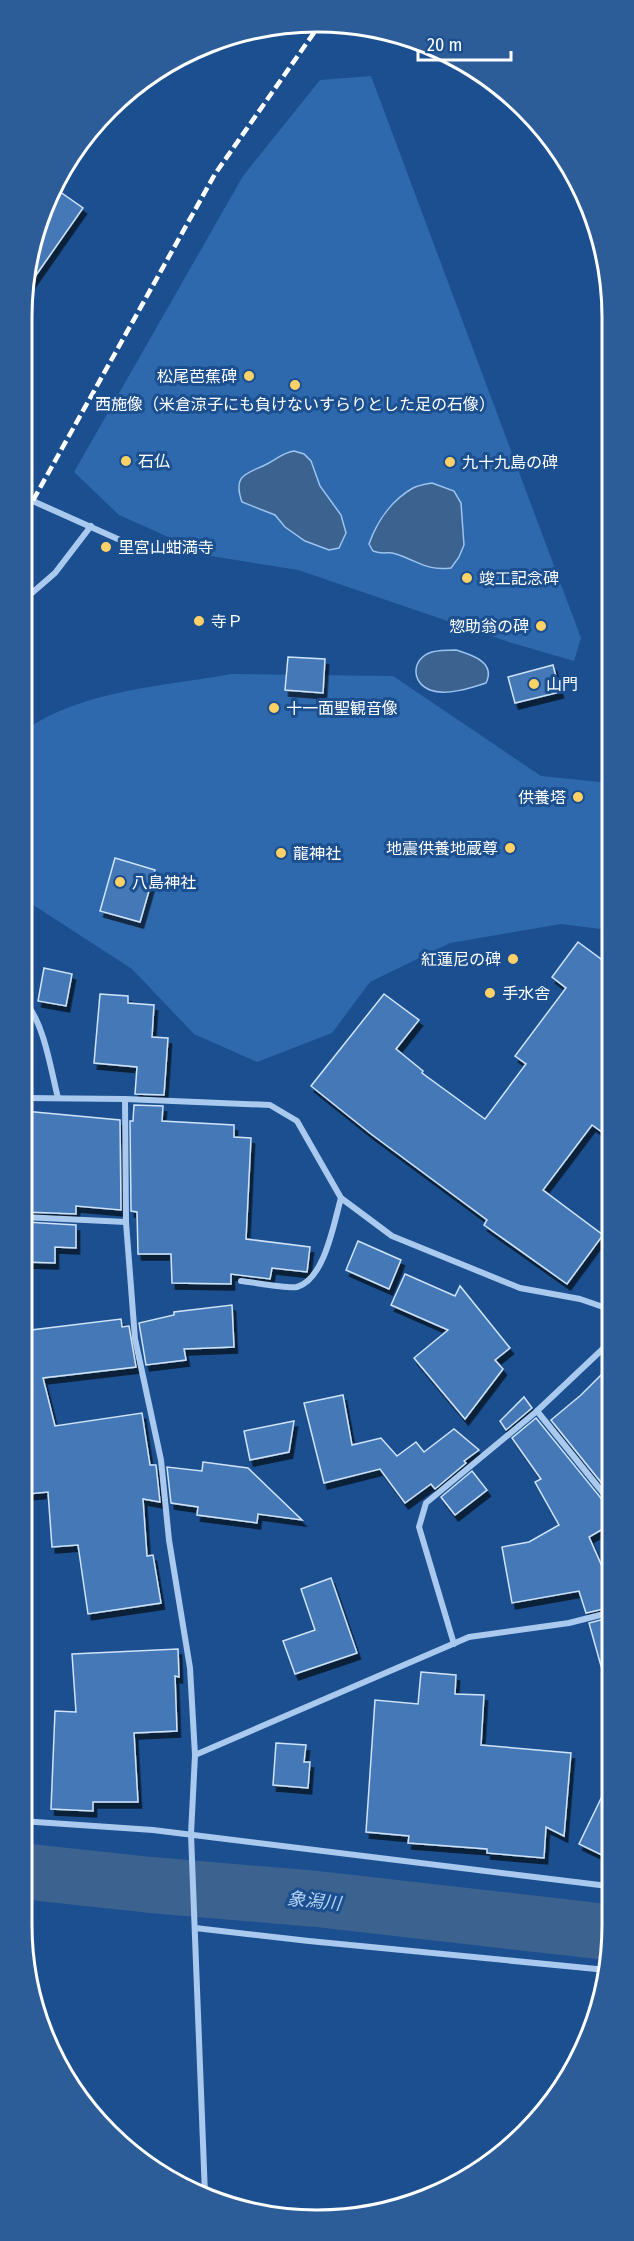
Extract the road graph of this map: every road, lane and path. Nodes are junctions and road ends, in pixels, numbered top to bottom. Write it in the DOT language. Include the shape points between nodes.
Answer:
graph roads {
  1 [pos="32,501"];
  2 [pos="91,526"];
  3 [pos="120,540"];
  4 [pos="32,594"];
  5 [pos="32,1013"];
  6 [pos="32,1098"];
  7 [pos="58,1098"];
  8 [pos="125,1099"];
  9 [pos="341,1197"];
  10 [pos="32,1217"];
  11 [pos="126,1222"];
  12 [pos="241,1281"];
  13 [pos="602,1307"];
  14 [pos="602,1350"];
  15 [pos="537,1411"];
  16 [pos="602,1491"];
  17 [pos="602,1615"];
  18 [pos="454,1644"];
  19 [pos="195,1755"];
  20 [pos="32,1822"];
  21 [pos="191,1836"];
  22 [pos="602,1885"];
  23 [pos="195,1928"];
  24 [pos="599,1969"];
  25 [pos="205,2186"];
  1 -- 2 [label="street"];
  2 -- 3 [label="street"];
  2 -- 4 [label="street" via="55,573"];
  5 -- 7 [label="street"];
  6 -- 7 [label="street"];
  7 -- 8 [label="street"];
  8 -- 9 [label="street" via="270,1105 297,1121"];
  8 -- 11 [label="street"];
  9 -- 12 [label="street" via="322,1264 307,1281 296,1287"];
  9 -- 13 [label="street" via="392,1236 519,1288"];
  10 -- 11 [label="street"];
  11 -- 19 [label="street" via="135,1339 161,1460 169,1540 190,1668"];
  14 -- 15 [label="street"];
  15 -- 16 [label="street"];
  15 -- 18 [label="street" via="426,1503 418,1527"];
  17 -- 18 [label="street" via="469,1637"];
  18 -- 19 [label="street"];
  19 -- 21 [label="street"];
  20 -- 21 [label="street"];
  21 -- 22 [label="street"];
  21 -- 23 [label="street"];
  23 -- 24 [label="street"];
  23 -- 25 [label="street"];
}
